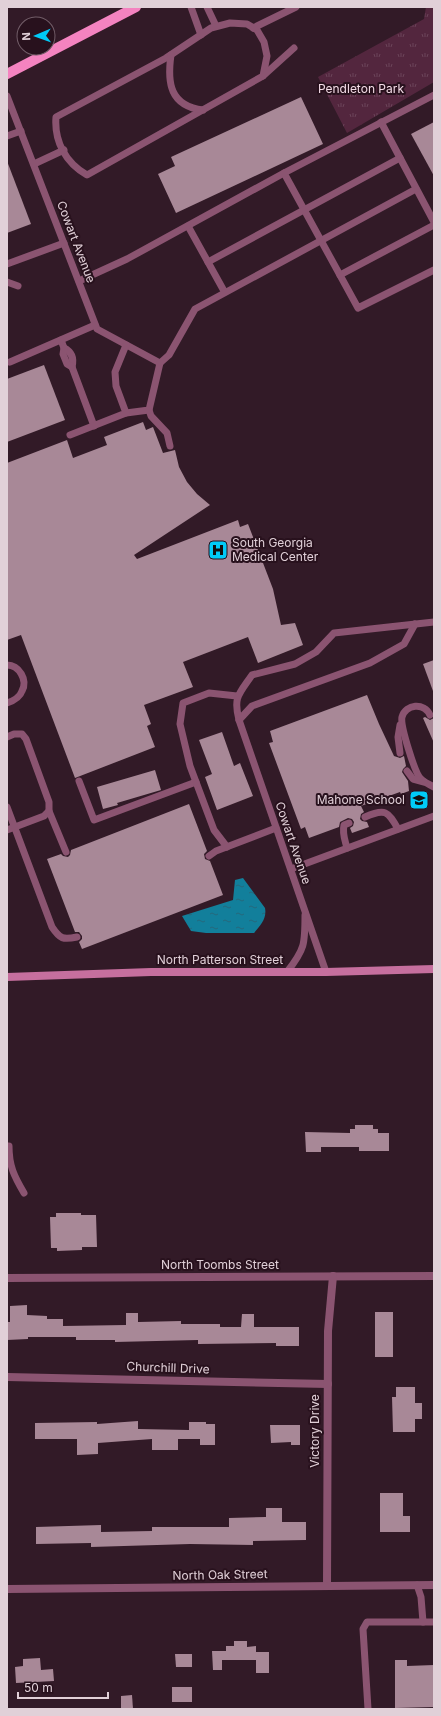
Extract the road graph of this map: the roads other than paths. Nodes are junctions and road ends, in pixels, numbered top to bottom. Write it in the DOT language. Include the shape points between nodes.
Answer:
graph roads {
  1 [pos="136,7"];
  2 [pos="191,7"];
  3 [pos="207,7"];
  4 [pos="296,7"];
  5 [pos="216,26"];
  6 [pos="253,28"];
  7 [pos="201,35"];
  8 [pos="294,48"];
  9 [pos="171,55"];
  10 [pos="7,74"];
  11 [pos="263,76"];
  12 [pos="434,95"];
  13 [pos="7,96"];
  14 [pos="203,110"];
  15 [pos="381,122"];
  16 [pos="21,131"];
  17 [pos="7,136"];
  18 [pos="64,150"];
  19 [pos="400,158"];
  20 [pos="34,164"];
  21 [pos="284,173"];
  22 [pos="416,189"];
  23 [pos="304,209"];
  24 [pos="434,223"];
  25 [pos="188,226"];
  26 [pos="321,241"];
  27 [pos="64,243"];
  28 [pos="208,262"];
  29 [pos="7,264"];
  30 [pos="434,270"];
  31 [pos="340,275"];
  32 [pos="79,281"];
  33 [pos="7,282"];
  34 [pos="18,286"];
  35 [pos="224,292"];
  36 [pos="95,325"];
  37 [pos="61,340"];
  38 [pos="126,345"];
  39 [pos="10,362"];
  40 [pos="160,363"];
  41 [pos="149,410"];
  42 [pos="126,413"];
  43 [pos="94,426"];
  44 [pos="70,435"];
  45 [pos="170,446"];
  46 [pos="434,622"];
  47 [pos="415,624"];
  48 [pos="7,664"];
  49 [pos="237,696"];
  50 [pos="7,703"];
  51 [pos="430,715"];
  52 [pos="402,718"];
  53 [pos="239,720"];
  54 [pos="7,736"];
  55 [pos="400,753"];
  56 [pos="407,771"];
  57 [pos="79,781"];
  58 [pos="196,782"];
  59 [pos="426,782"];
  60 [pos="434,787"];
  61 [pos="7,807"];
  62 [pos="49,811"];
  63 [pos="434,816"];
  64 [pos="365,817"];
  65 [pos="349,823"];
  66 [pos="15,828"];
  67 [pos="276,828"];
  68 [pos="398,829"];
  69 [pos="7,830"];
  70 [pos="227,847"];
  71 [pos="347,848"];
  72 [pos="66,852"];
  73 [pos="207,853"];
  74 [pos="291,869"];
  75 [pos="304,909"];
  76 [pos="77,937"];
  77 [pos="434,969"];
  78 [pos="287,972"];
  79 [pos="326,972"];
  80 [pos="7,977"];
  81 [pos="7,1146"];
  82 [pos="24,1193"];
  83 [pos="333,1276"];
  84 [pos="434,1276"];
  85 [pos="7,1278"];
  86 [pos="7,1377"];
  87 [pos="328,1384"];
  88 [pos="434,1585"];
  89 [pos="327,1586"];
  90 [pos="417,1586"];
  91 [pos="7,1589"];
  92 [pos="422,1622"];
  93 [pos="434,1622"];
  94 [pos="368,1709"];
  1 -- 10 [label="main road"];
  2 -- 7 [label="lane"];
  3 -- 5 [label="lane"];
  4 -- 6 [label="lane"];
  5 -- 6 [label="lane" via="230,23 247,24"];
  5 -- 7 [label="lane"];
  6 -- 11 [label="lane" via="264,42 267,56"];
  7 -- 9 [label="lane"];
  8 -- 11 [label="lane"];
  9 -- 14 [label="lane" via="168,72 174,93 180,102 191,108"];
  9 -- 18 [label="lane" via="56,117 59,142"];
  11 -- 14 [label="lane"];
  12 -- 15 [label="lane"];
  13 -- 16 [label="lane, Cowart Avenue"];
  14 -- 18 [label="lane" via="87,175 68,160"];
  15 -- 19 [label="lane"];
  15 -- 21 [label="lane"];
  16 -- 17 [label="lane"];
  16 -- 20 [label="lane, Cowart Avenue"];
  18 -- 20 [label="lane"];
  19 -- 22 [label="lane"];
  19 -- 23 [label="lane"];
  20 -- 27 [label="lane, Cowart Avenue"];
  21 -- 23 [label="lane"];
  21 -- 25 [label="lane"];
  22 -- 24 [label="lane"];
  22 -- 26 [label="lane"];
  23 -- 26 [label="lane"];
  23 -- 28 [label="lane"];
  24 -- 31 [label="lane"];
  25 -- 28 [label="lane"];
  25 -- 32 [label="lane" via="128,259"];
  26 -- 31 [label="lane"];
  26 -- 35 [label="lane"];
  27 -- 29 [label="lane"];
  27 -- 32 [label="lane, Cowart Avenue"];
  28 -- 35 [label="lane"];
  30 -- 31 [label="lane" via="358,308"];
  32 -- 36 [label="lane, Cowart Avenue"];
  33 -- 34 [label="lane"];
  35 -- 40 [label="lane" via="195,309 169,355"];
  36 -- 37 [label="lane"];
  36 -- 38 [label="lane" via="97,329"];
  37 -- 39 [label="lane"];
  37 -- 43 [label="lane" via="74,361 72,367"];
  38 -- 40 [label="lane"];
  38 -- 42 [label="lane" via="115,372 116,386"];
  40 -- 41 [label="lane"];
  41 -- 42 [label="lane"];
  41 -- 45 [label="lane" via="151,416 167,433"];
  42 -- 43 [label="lane"];
  43 -- 44 [label="lane"];
  46 -- 47 [label="lane"];
  47 -- 49 [label="lane" via="334,633 316,652 295,664 252,675"];
  47 -- 53 [label="lane" via="404,644 376,659 252,706"];
  48 -- 50 [label="lane" via="16,667 22,674 25,684 22,692"];
  49 -- 53 [label="lane, Cowart Avenue" via="235,707"];
  49 -- 58 [label="lane" via="209,693 183,703 180,724"];
  51 -- 52 [label="lane" via="424,708 413,706 405,710"];
  52 -- 55 [label="lane" via="398,737"];
  52 -- 59 [label="lane" via="402,729 417,771 420,778"];
  53 -- 67 [label="lane, Cowart Avenue"];
  54 -- 62 [label="lane" via="22,734 26,739 49,802"];
  56 -- 59 [label="lane" via="413,779"];
  57 -- 58 [label="lane" via="94,820"];
  58 -- 70 [label="lane" via="214,830"];
  59 -- 60 [label="lane"];
  61 -- 66 [label="lane"];
  62 -- 66 [label="lane" via="44,816"];
  62 -- 72 [label="lane"];
  63 -- 68 [label="lane"];
  64 -- 68 [label="lane" via="379,811 384,812 391,816"];
  65 -- 71 [label="lane" via="344,825 343,830"];
  66 -- 69 [label="lane"];
  66 -- 76 [label="lane" via="57,936 66,939"];
  67 -- 70 [label="lane"];
  67 -- 74 [label="lane, Cowart Avenue"];
  68 -- 71 [label="lane"];
  70 -- 73 [label="lane"];
  71 -- 74 [label="lane"];
  74 -- 75 [label="lane, Cowart Avenue"];
  75 -- 78 [label="lane" via="305,935 302,952"];
  75 -- 79 [label="lane, Cowart Avenue"];
  77 -- 79 [label="main road, North Patterson Street"];
  78 -- 79 [label="main road, North Patterson Street"];
  78 -- 80 [label="main road, North Patterson Street" via="151,972"];
  81 -- 82 [label="lane" via="15,1179"];
  83 -- 84 [label="street, North Toombs Street"];
  83 -- 85 [label="street, North Toombs Street"];
  83 -- 87 [label="street, Victory Drive" via="328,1331"];
  86 -- 87 [label="street, Churchill Drive"];
  87 -- 89 [label="street, Victory Drive"];
  88 -- 90 [label="street, North Oak Street"];
  89 -- 90 [label="street, North Oak Street"];
  89 -- 91 [label="street, North Oak Street"];
  90 -- 92 [label="lane" via="421,1597"];
  92 -- 93 [label="lane"];
  92 -- 94 [label="lane" via="367,1622 363,1629"];
}
